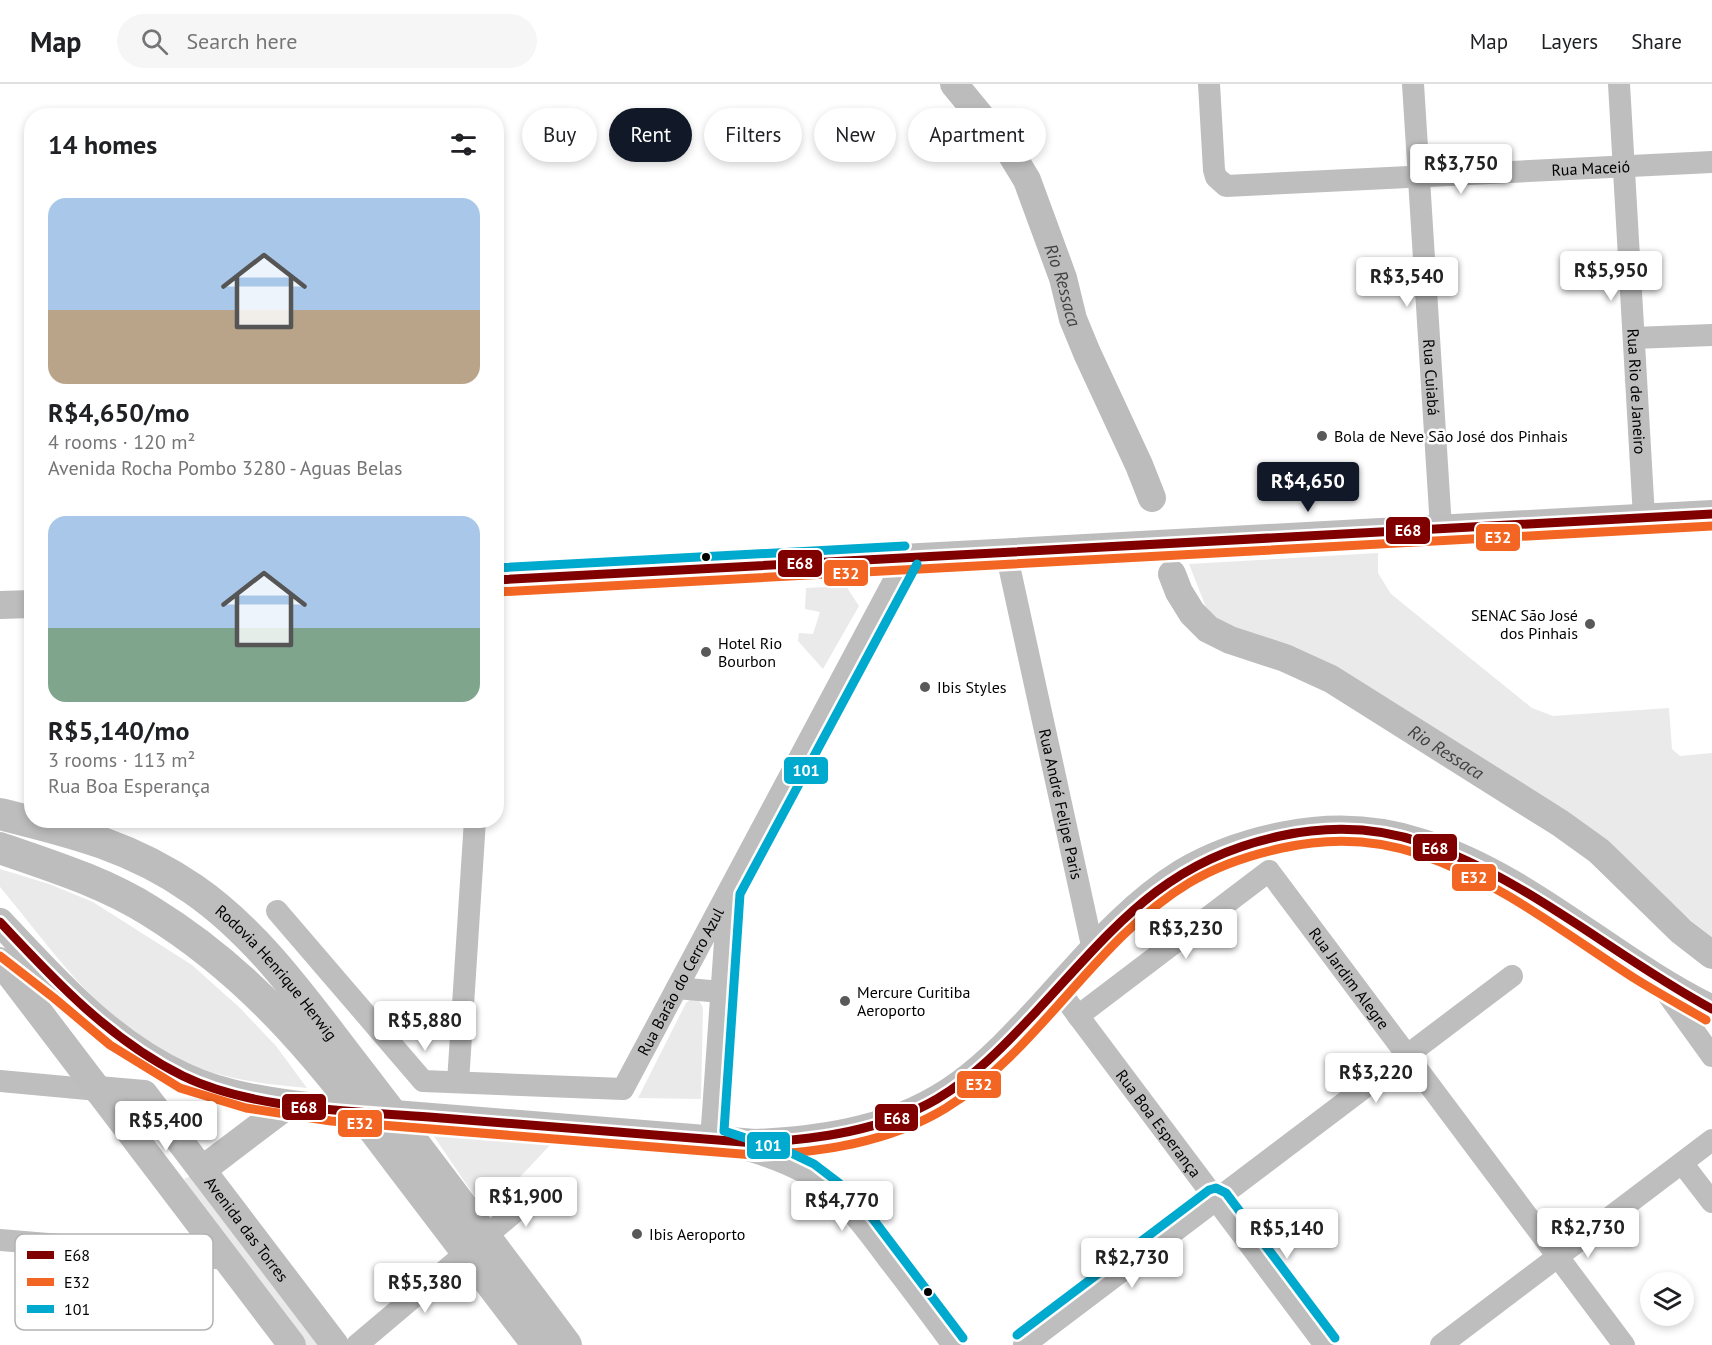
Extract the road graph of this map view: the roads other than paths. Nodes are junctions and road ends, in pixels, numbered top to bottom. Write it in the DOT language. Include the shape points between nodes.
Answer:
graph roads {
  1 [pos="1209,84"];
  2 [pos="1413,84"];
  3 [pos="1619,84"];
  4 [pos="1712,162"];
  5 [pos="1624,167"];
  6 [pos="1419,177"];
  7 [pos="1712,335"];
  8 [pos="1634,338"];
  9 [pos="1712,514"];
  10 [pos="1644,518"];
  11 [pos="1441,528"];
  12 [pos="1006,552"];
  13 [pos="906,558"];
  14 [pos="504,580"];
  15 [pos="24,604"];
  16 [pos="0,605"];
  17 [pos="0,814"];
  18 [pos="24,820"];
  19 [pos="55,828"];
  20 [pos="474,828"];
  21 [pos="0,848"];
  22 [pos="728,891"];
  23 [pos="277,911"];
  24 [pos="0,922"];
  25 [pos="0,942"];
  26 [pos="1094,950"];
  27 [pos="0,961"];
  28 [pos="1653,975"];
  29 [pos="1512,976"];
  30 [pos="677,988"];
  31 [pos="62,989"];
  32 [pos="1058,989"];
  33 [pos="721,993"];
  34 [pos="1712,1009"];
  35 [pos="1078,1016"];
  36 [pos="1407,1055"];
  37 [pos="1712,1056"];
  38 [pos="0,1082"];
  39 [pos="458,1082"];
  40 [pos="98,1090"];
  41 [pos="289,1104"];
  42 [pos="374,1110"];
  43 [pos="711,1140"];
  44 [pos="1712,1140"];
  45 [pos="1682,1163"];
  46 [pos="198,1165"];
  47 [pos="167,1180"];
  48 [pos="542,1189"];
  49 [pos="1216,1200"];
  50 [pos="1712,1202"];
  51 [pos="208,1234"];
  52 [pos="0,1240"];
  53 [pos="15,1241"];
  54 [pos="213,1241"];
  55 [pos="476,1245"];
  56 [pos="1558,1256"];
  57 [pos="213,1259"];
  58 [pos="227,1260"];
  59 [pos="292,1345"];
  60 [pos="335,1345"];
  61 [pos="357,1345"];
  62 [pos="538,1345"];
  63 [pos="566,1345"];
  64 [pos="953,1345"];
  65 [pos="1024,1345"];
  66 [pos="1325,1345"];
  67 [pos="1441,1345"];
  68 [pos="1624,1345"];
  1 -- 6 [label="street, Rua Maceió" via="1214,170 1220,183 1234,186"];
  2 -- 6 [label="street, Rua Cuiabá"];
  3 -- 5 [label="street, Rua Rio de Janeiro"];
  4 -- 5 [label="street, Rua Maceió"];
  5 -- 6 [label="street, Rua Maceió"];
  5 -- 8 [label="street, Rua Rio de Janeiro"];
  6 -- 11 [label="street, Rua Cuiabá"];
  7 -- 8 [label="street"];
  8 -- 10 [label="street, Rua Rio de Janeiro"];
  9 -- 10 [label="main road"];
  10 -- 11 [label="main road"];
  11 -- 12 [label="main road"];
  12 -- 13 [label="main road"];
  12 -- 26 [label="street, Rua André Felipe Paris"];
  13 -- 14 [label="main road"];
  13 -- 22 [label="street, Rua Barão do Cerro Azul"];
  15 -- 16 [label="main road"];
  17 -- 18 [label="highway, Rodovia Henrique Herwig"];
  19 -- 42 [label="highway, Rodovia Henrique Herwig" via="112,845 163,870 211,902 245,932 272,962"];
  20 -- 39 [label="street"];
  21 -- 42 [label="highway, Rodovia Henrique Herwig" via="85,877 151,911 240,978 273,1008 344,1089"];
  22 -- 30 [label="street, Rua Barão do Cerro Azul"];
  22 -- 33 [label="street"];
  23 -- 39 [label="street" via="423,1081"];
  24 -- 31 [label="main road"];
  25 -- 31 [label="main road"];
  26 -- 28 [label="main road" via="1152,896 1180,874 1204,862 1272,838 1311,830 1352,829 1422,842 1460,856 1502,878"];
  26 -- 32 [label="main road"];
  27 -- 40 [label="main road, Avenida das Torres"];
  28 -- 34 [label="main road"];
  28 -- 37 [label="street"];
  29 -- 36 [label="street"];
  30 -- 33 [label="street"];
  30 -- 39 [label="street, Rua Barão do Cerro Azul" via="623,1089"];
  31 -- 41 [label="main road" via="116,1035 185,1077 250,1097"];
  32 -- 35 [label="street, Rua Boa Esperança"];
  32 -- 43 [label="main road" via="1016,1034 960,1084 903,1116 839,1135 794,1141"];
  33 -- 43 [label="street"];
  35 -- 36 [label="street, Rua Jardim Alegre" via="1269,871"];
  35 -- 49 [label="street, Rua Boa Esperança"];
  36 -- 49 [label="street"];
  36 -- 56 [label="street, Rua Jardim Alegre"];
  38 -- 40 [label="street"];
  40 -- 46 [label="main road, Avenida das Torres" via="144,1094"];
  40 -- 47 [label="main road, Avenida das Torres"];
  41 -- 43 [label="main road"];
  41 -- 46 [label="main road"];
  42 -- 55 [label="highway, Rodovia Henrique Herwig"];
  42 -- 55 [label="highway, Rodovia Henrique Herwig" via="403,1129"];
  43 -- 64 [label="street" via="784,1162 809,1175 832,1194 868,1232"];
  44 -- 45 [label="street"];
  45 -- 50 [label="street"];
  45 -- 56 [label="street"];
  46 -- 47 [label="main road"];
  46 -- 60 [label="main road, Avenida das Torres"];
  47 -- 51 [label="main road, Avenida das Torres"];
  48 -- 55 [label="street"];
  49 -- 65 [label="street"];
  49 -- 66 [label="street, Rua Boa Esperança"];
  52 -- 53 [label="street"];
  54 -- 58 [label="main road, Avenida das Torres"];
  55 -- 61 [label="street"];
  55 -- 62 [label="highway, Rodovia Henrique Herwig"];
  55 -- 63 [label="highway, Rodovia Henrique Herwig"];
  56 -- 67 [label="street"];
  56 -- 68 [label="street, Rua Jardim Alegre"];
  57 -- 58 [label="street"];
  58 -- 59 [label="main road, Avenida das Torres"];
}
